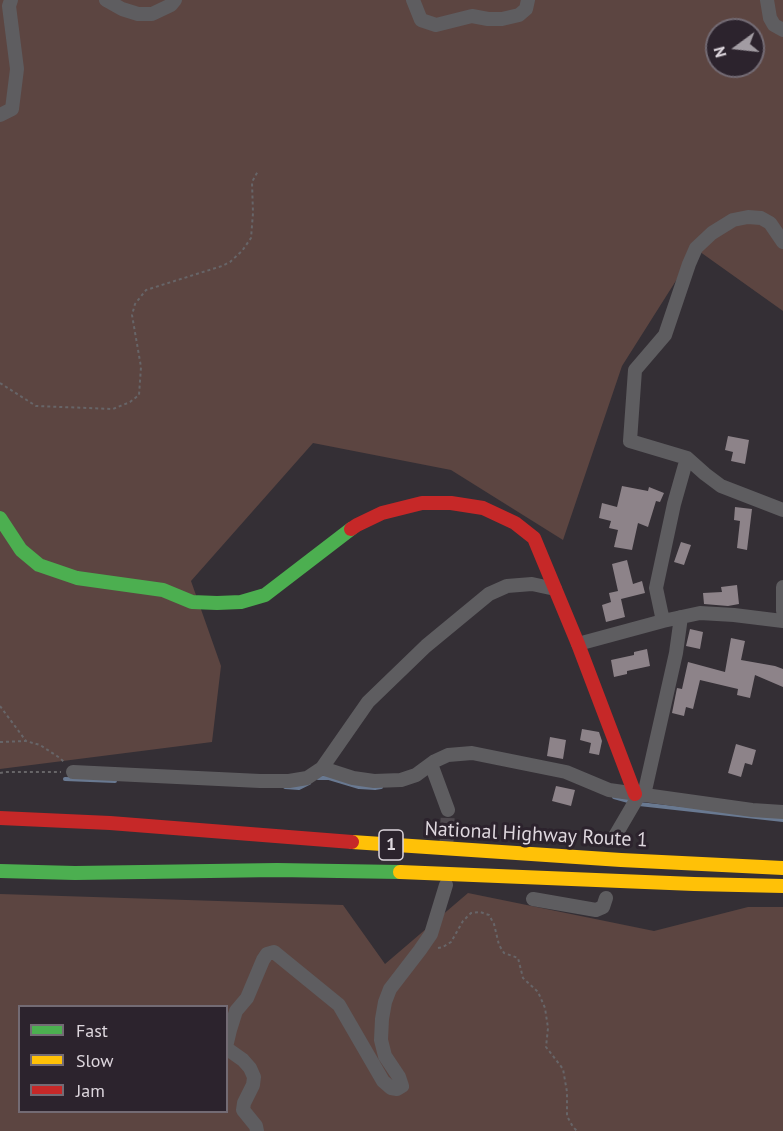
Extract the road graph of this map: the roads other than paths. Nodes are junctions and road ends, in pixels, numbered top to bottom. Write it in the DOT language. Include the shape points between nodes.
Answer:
graph roads {
  1 [pos="11,0"];
  2 [pos="106,0"];
  3 [pos="175,0"];
  4 [pos="413,0"];
  5 [pos="528,0"];
  6 [pos="767,0"];
  7 [pos="783,30"];
  8 [pos="0,115"];
  9 [pos="783,242"];
  10 [pos="687,458"];
  11 [pos="783,510"];
  12 [pos="0,518"];
  13 [pos="783,587"];
  14 [pos="555,589"];
  15 [pos="783,611"];
  16 [pos="681,617"];
  17 [pos="663,621"];
  18 [pos="783,621"];
  19 [pos="578,644"];
  20 [pos="431,764"];
  21 [pos="322,768"];
  22 [pos="73,772"];
  23 [pos="640,795"];
  24 [pos="448,810"];
  25 [pos="783,812"];
  26 [pos="0,818"];
  27 [pos="615,836"];
  28 [pos="783,868"];
  29 [pos="0,871"];
  30 [pos="446,885"];
  31 [pos="783,886"];
  32 [pos="606,898"];
  33 [pos="533,899"];
  34 [pos="228,1039"];
  35 [pos="228,1049"];
  36 [pos="257,1131"];
  1 -- 8 [label="street" via="17,69 12,109"];
  2 -- 3 [label="street" via="138,14 152,14"];
  4 -- 5 [label="street" via="421,20 436,24 472,16 495,19 519,15"];
  6 -- 7 [label="street" via="770,18"];
  9 -- 10 [label="street" via="770,223 761,218 733,220 712,233 696,248 665,335 636,370 630,441"];
  10 -- 11 [label="street" via="721,486"];
  10 -- 17 [label="street" via="656,588"];
  12 -- 14 [label="main road" via="21,550 39,565 77,578 163,590 192,602 217,603 242,602 265,595 357,525 382,513 422,503 451,503 483,508 515,523 534,538"];
  13 -- 15 [label="street"];
  14 -- 19 [label="main road"];
  14 -- 21 [label="street" via="507,586 489,594 426,646 368,702"];
  16 -- 17 [label="street"];
  16 -- 18 [label="street" via="700,613"];
  16 -- 23 [label="street" via="676,653"];
  17 -- 19 [label="street"];
  19 -- 23 [label="main road"];
  20 -- 21 [label="street" via="401,780 374,781"];
  20 -- 23 [label="street" via="448,755 472,753 566,772 609,790"];
  20 -- 24 [label="street"];
  21 -- 22 [label="street" via="307,778 279,781"];
  23 -- 25 [label="street"];
  23 -- 27 [label="street"];
  26 -- 28 [label="main road, National Highway Route 1 / 1"];
  29 -- 31 [label="main road, 1" via="439,873"];
  30 -- 34 [label="street" via="431,934 390,989 385,1002 381,1040 385,1056 402,1086 391,1088 383,1081 339,1005 274,952 263,960 247,998 236,1011"];
  32 -- 33 [label="street" via="603,907 596,910"];
  35 -- 36 [label="street" via="243,1060 254,1077 243,1110"];
}
